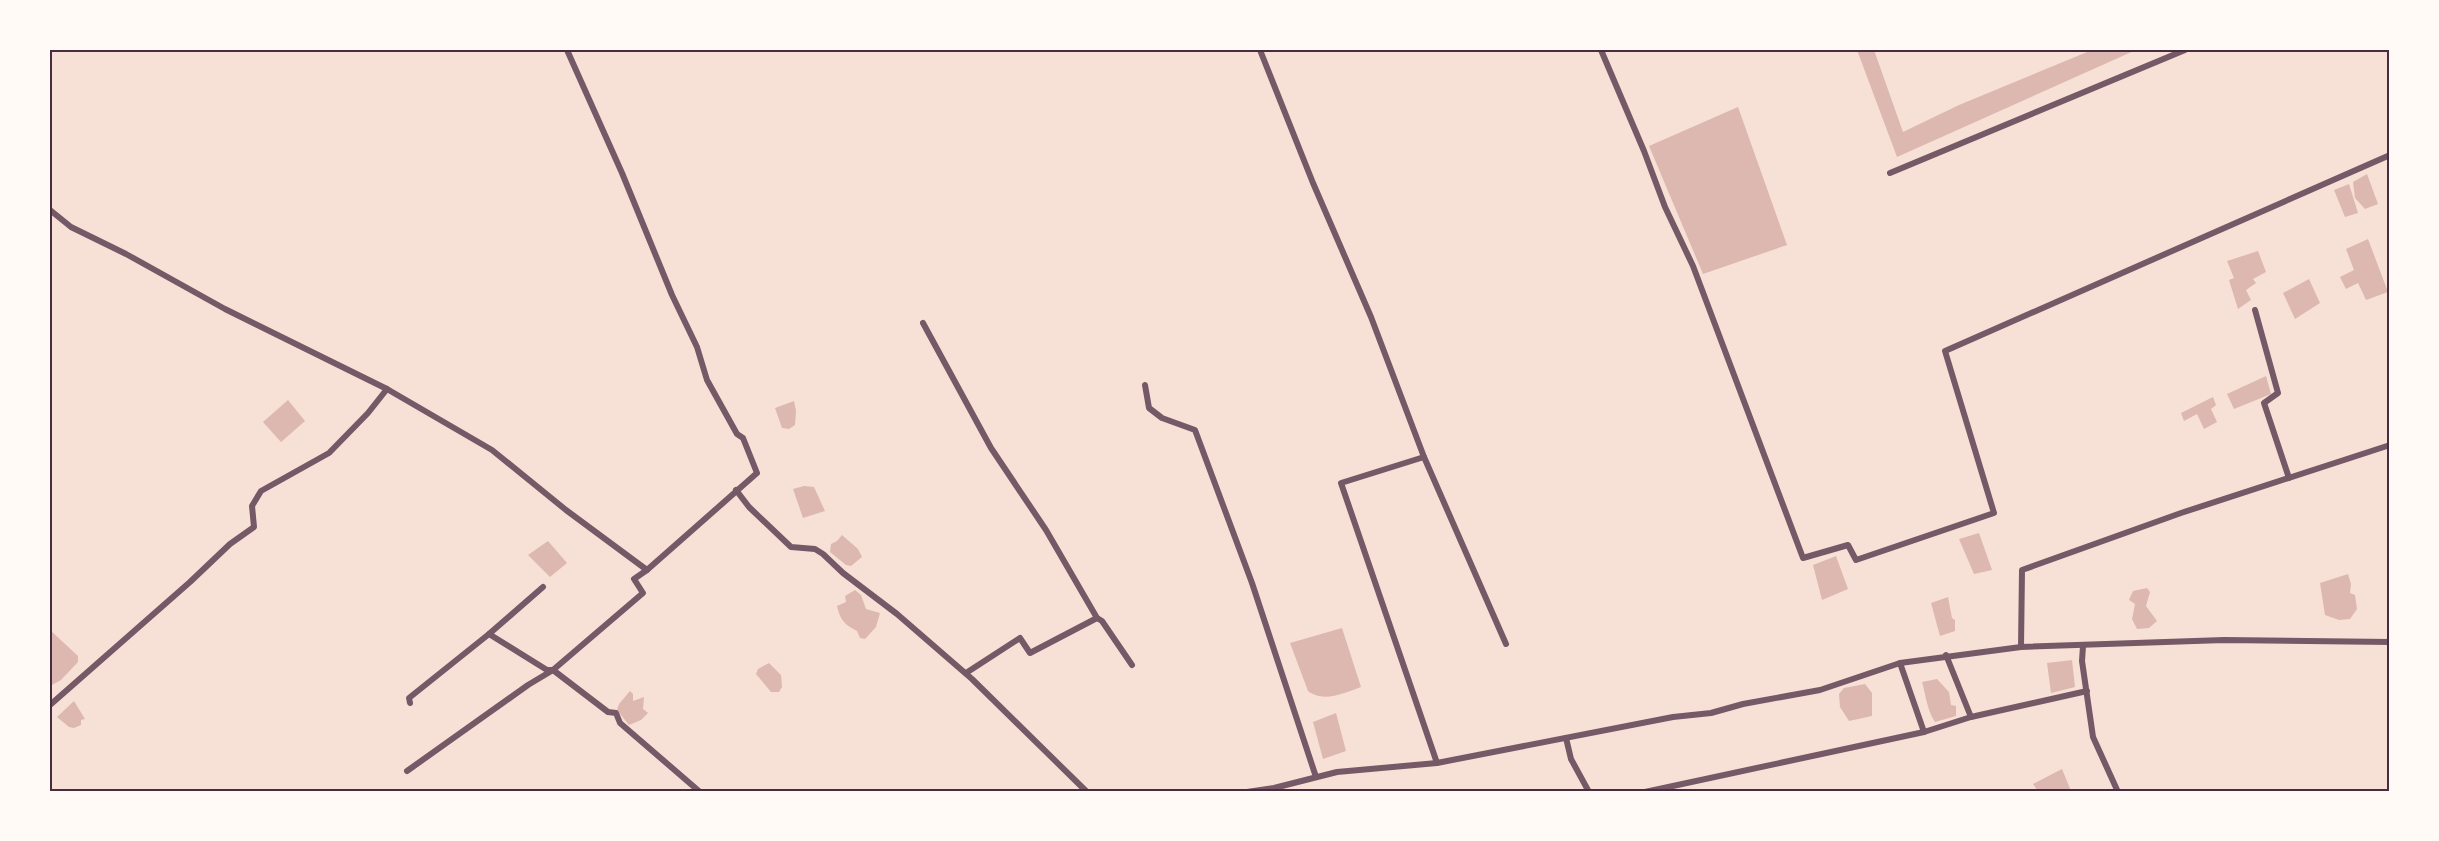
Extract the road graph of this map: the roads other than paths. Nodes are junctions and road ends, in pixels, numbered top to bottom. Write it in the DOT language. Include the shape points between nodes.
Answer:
graph roads {
  1 [pos="567,50"];
  2 [pos="1260,50"];
  3 [pos="1602,50"];
  4 [pos="2185,50"];
  5 [pos="2390,155"];
  6 [pos="1890,173"];
  7 [pos="50,210"];
  8 [pos="2254,310"];
  9 [pos="923,323"];
  10 [pos="1145,385"];
  11 [pos="387,388"];
  12 [pos="2389,446"];
  13 [pos="1424,457"];
  14 [pos="2289,478"];
  15 [pos="736,490"];
  16 [pos="647,570"];
  17 [pos="543,587"];
  18 [pos="1097,618"];
  19 [pos="489,634"];
  20 [pos="2390,642"];
  21 [pos="1506,644"];
  22 [pos="2083,646"];
  23 [pos="2021,647"];
  24 [pos="1946,656"];
  25 [pos="1900,663"];
  26 [pos="1132,665"];
  27 [pos="553,670"];
  28 [pos="966,673"];
  29 [pos="2087,692"];
  30 [pos="410,703"];
  31 [pos="50,705"];
  32 [pos="1971,717"];
  33 [pos="1924,732"];
  34 [pos="1566,738"];
  35 [pos="1437,764"];
  36 [pos="407,771"];
  37 [pos="1316,777"];
  38 [pos="700,792"];
  39 [pos="1087,792"];
  40 [pos="1247,792"];
  41 [pos="1589,792"];
  42 [pos="1645,792"];
  43 [pos="2118,792"];
  1 -- 15 [label="street" via="697,347 707,380 736,434 743,438 757,473"];
  2 -- 13 [label="street" via="1371,317"];
  3 -- 5 [label="street" via="1692,266 1803,558 1848,545 1856,560 1994,513 1945,351"];
  4 -- 6 [label="street"];
  7 -- 11 [label="street" via="71,227 225,309"];
  8 -- 14 [label="street" via="2277,393 2264,403"];
  9 -- 18 [label="street" via="991,448 1046,530"];
  10 -- 37 [label="street" via="1149,408 1162,418 1195,430 1252,583"];
  11 -- 16 [label="street" via="492,450"];
  11 -- 31 [label="street" via="329,453 261,491 252,506 254,527"];
  12 -- 14 [label="street"];
  13 -- 21 [label="street"];
  13 -- 35 [label="street" via="1341,483"];
  14 -- 23 [label="street" via="2022,570"];
  15 -- 16 [label="street"];
  15 -- 28 [label="street" via="791,547 815,549 823,554"];
  16 -- 27 [label="street" via="634,579 643,593"];
  17 -- 19 [label="street"];
  18 -- 26 [label="street"];
  18 -- 28 [label="street" via="1030,653 1020,638"];
  19 -- 27 [label="street"];
  19 -- 30 [label="street" via="409,698"];
  20 -- 22 [label="street" via="2224,640"];
  22 -- 23 [label="street"];
  22 -- 29 [label="street"];
  23 -- 24 [label="street"];
  24 -- 25 [label="street"];
  24 -- 32 [label="street"];
  25 -- 33 [label="street"];
  25 -- 34 [label="street" via="1820,690"];
  27 -- 36 [label="street"];
  27 -- 38 [label="street" via="608,712 616,713 620,723"];
  28 -- 39 [label="street"];
  29 -- 32 [label="street"];
  29 -- 43 [label="street" via="2093,738"];
  32 -- 33 [label="street"];
  33 -- 42 [label="street"];
  34 -- 35 [label="street"];
  34 -- 41 [label="street" via="1571,759"];
  35 -- 37 [label="street"];
  37 -- 40 [label="street"];
}
